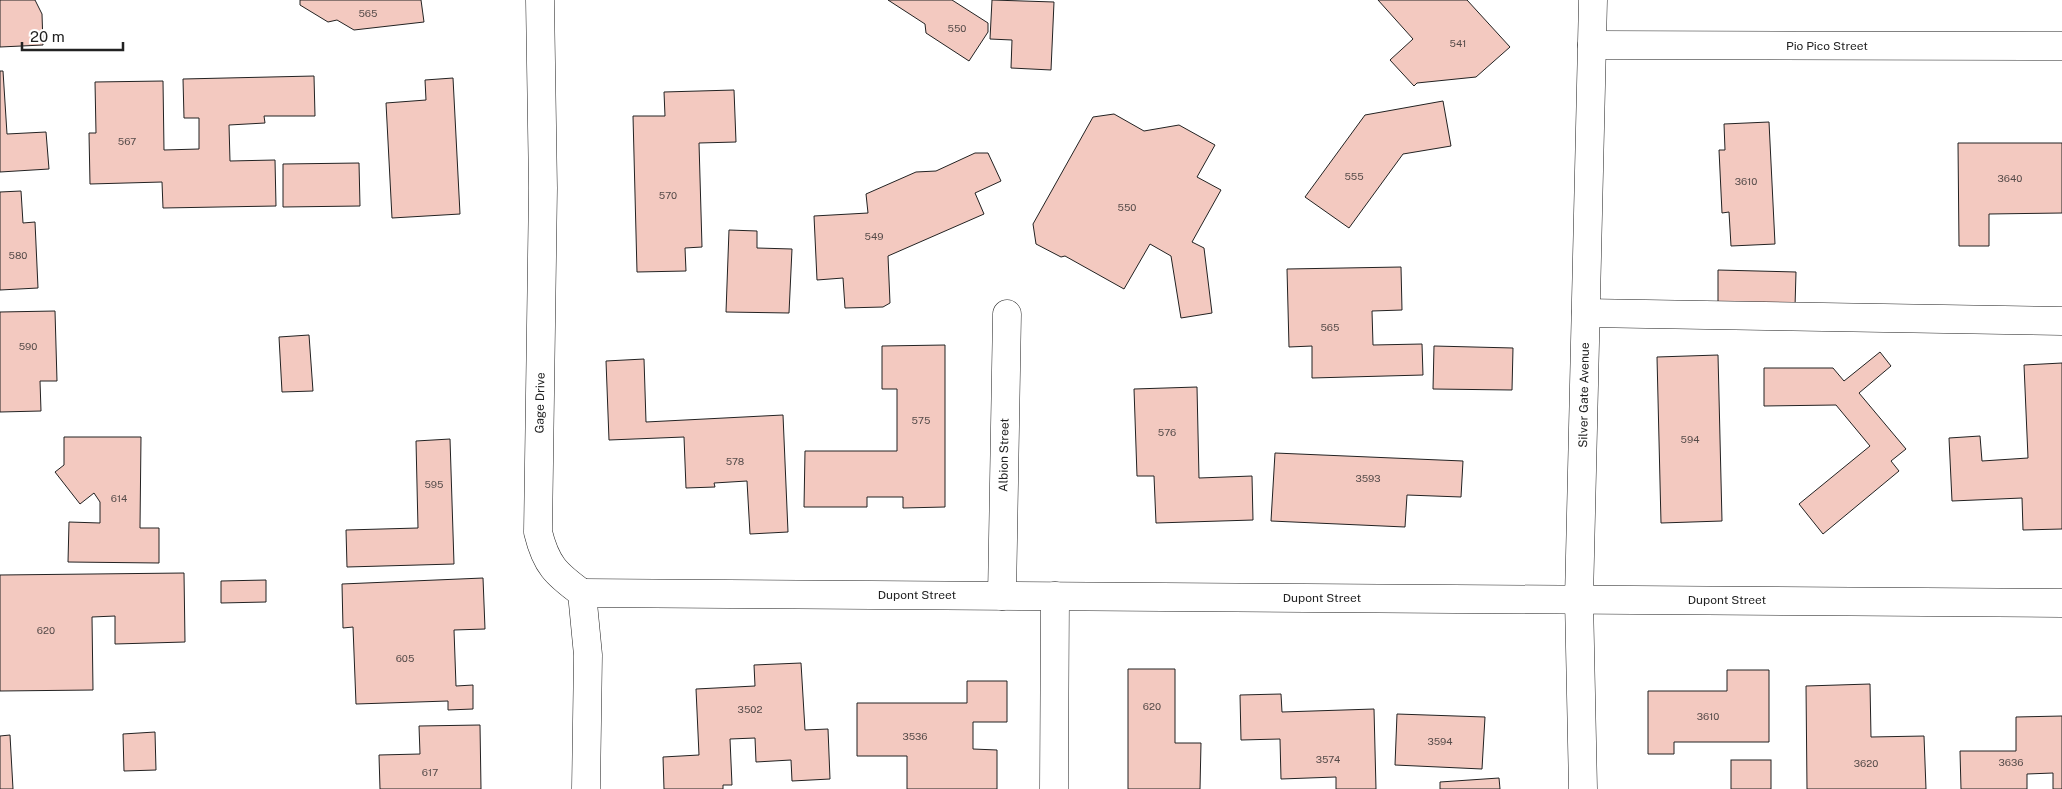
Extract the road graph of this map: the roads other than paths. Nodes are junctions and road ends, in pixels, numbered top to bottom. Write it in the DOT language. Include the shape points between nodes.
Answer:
graph roads {
  1 [pos="540,0"];
  2 [pos="1592,0"];
  3 [pos="1592,45"];
  4 [pos="2062,46"];
  5 [pos="1586,313"];
  6 [pos="1006,314"];
  7 [pos="2062,321"];
  8 [pos="582,593"];
  9 [pos="1002,596"];
  10 [pos="1055,596"];
  11 [pos="1579,599"];
  12 [pos="2062,602"];
  13 [pos="586,789"];
  14 [pos="1054,789"];
  15 [pos="1583,789"];
  1 -- 8 [label="street, Gage Drive" via="543,188 538,532 542,550 557,574"];
  2 -- 3 [label="street, Silver Gate Avenue"];
  3 -- 4 [label="street, Pio Pico Street"];
  3 -- 5 [label="street, Silver Gate Avenue"];
  5 -- 7 [label="street"];
  5 -- 11 [label="street, Silver Gate Avenue"];
  6 -- 9 [label="street, Albion Street"];
  8 -- 9 [label="street, Dupont Street"];
  8 -- 13 [label="street" via="588,655"];
  9 -- 10 [label="street, Dupont Street"];
  10 -- 11 [label="street, Dupont Street"];
  10 -- 14 [label="street"];
  11 -- 12 [label="street, Dupont Street"];
  11 -- 15 [label="street, Silver Gate Avenue"];
}
